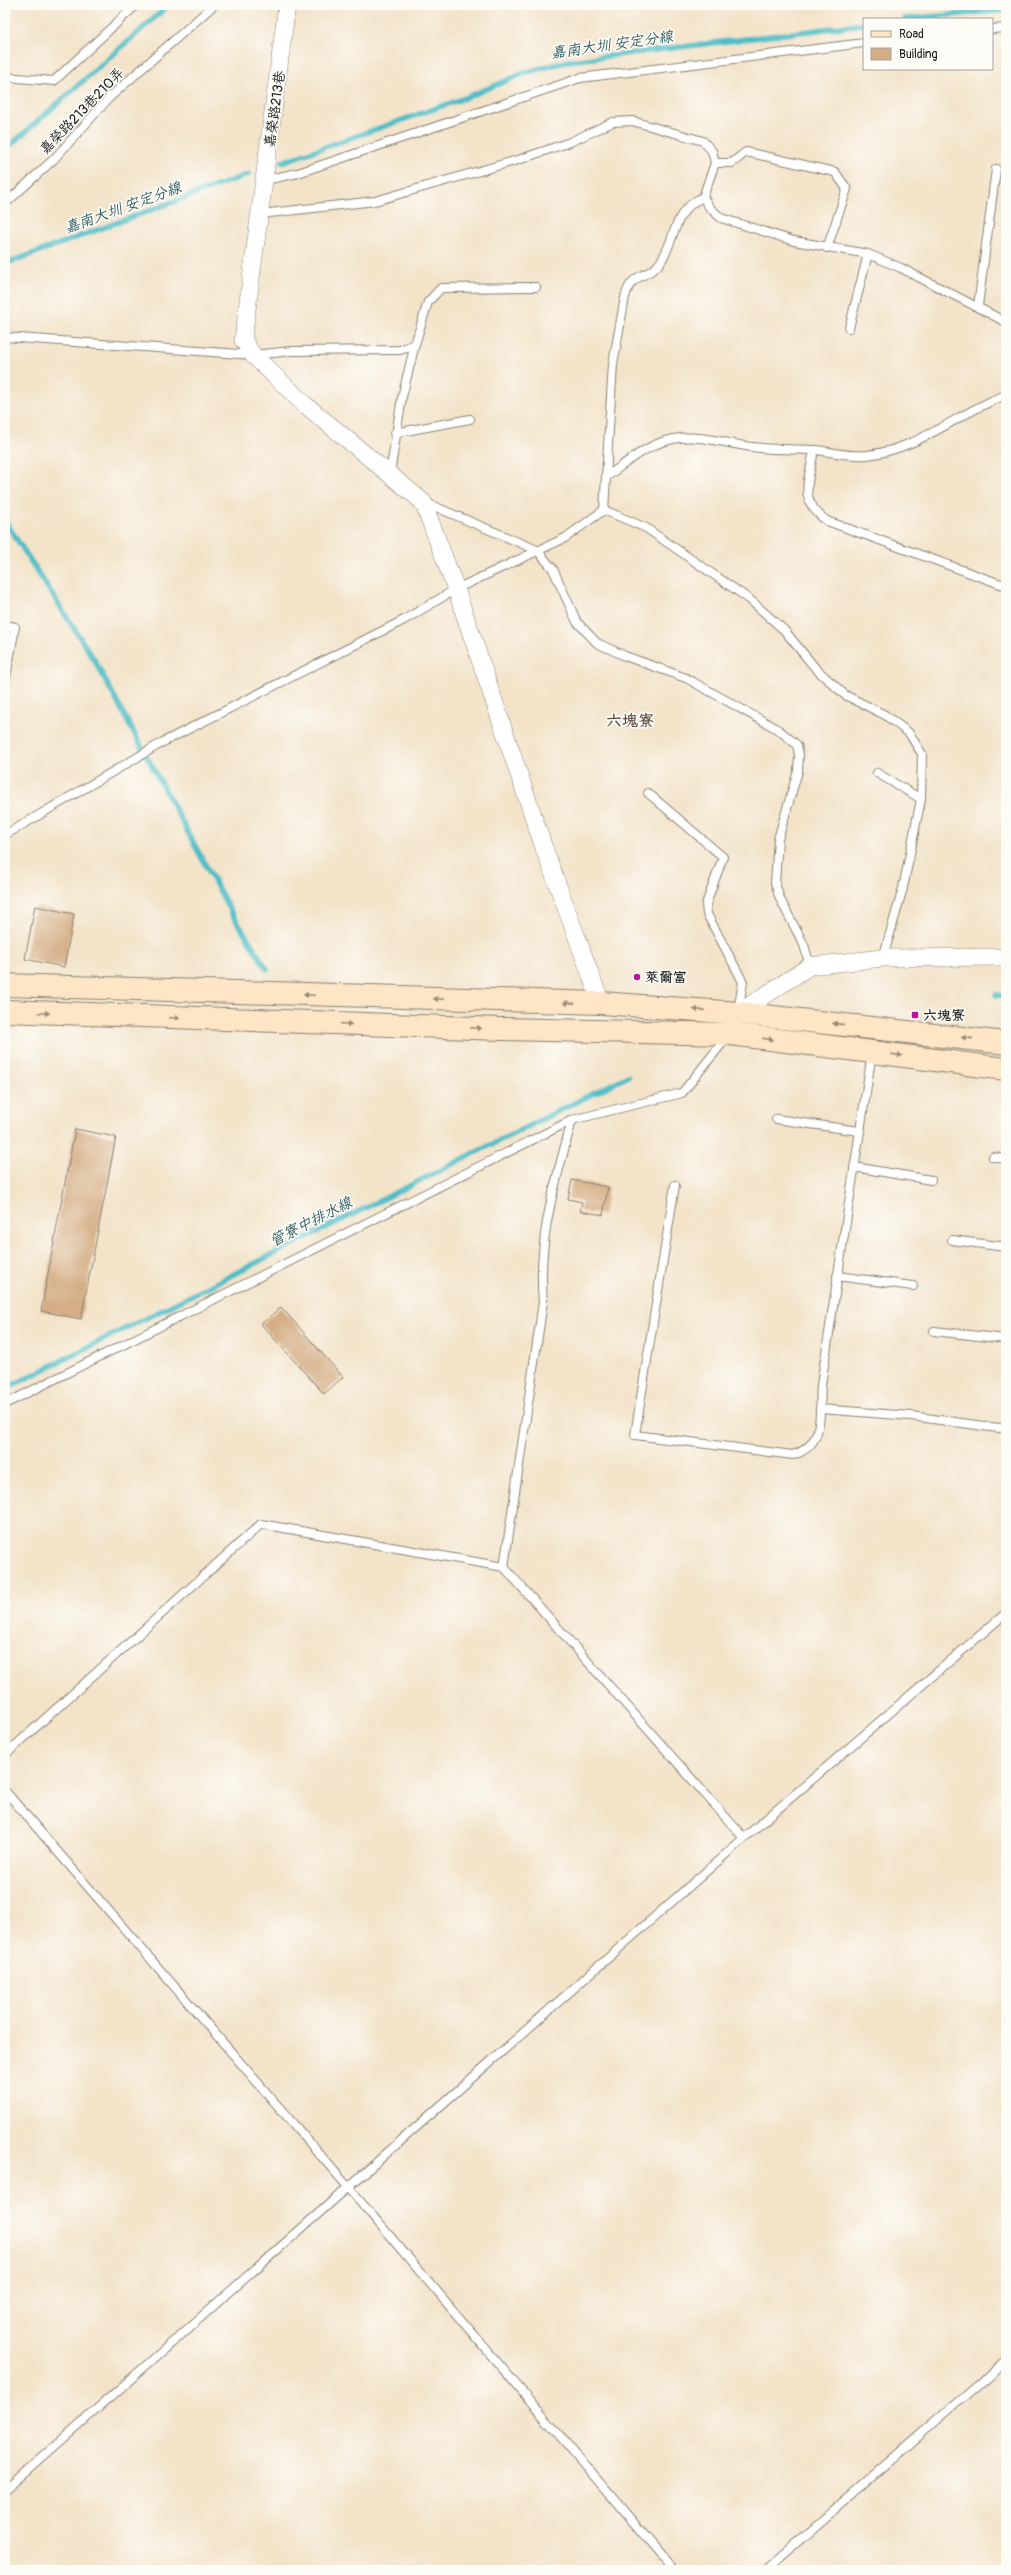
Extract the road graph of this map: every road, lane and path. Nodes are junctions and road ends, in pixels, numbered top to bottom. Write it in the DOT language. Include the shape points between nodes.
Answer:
graph roads {
  1 [pos="136,5"];
  2 [pos="214,5"];
  3 [pos="287,5"];
  4 [pos="1006,28"];
  5 [pos="993,29"];
  6 [pos="863,43"];
  7 [pos="5,77"];
  8 [pos="715,163"];
  9 [pos="996,169"];
  10 [pos="265,180"];
  11 [pos="703,197"];
  12 [pos="5,204"];
  13 [pos="261,214"];
  14 [pos="827,248"];
  15 [pos="868,254"];
  16 [pos="536,287"];
  17 [pos="978,306"];
  18 [pos="1006,322"];
  19 [pos="849,328"];
  20 [pos="5,337"];
  21 [pos="415,344"];
  22 [pos="253,355"];
  23 [pos="1006,395"];
  24 [pos="470,419"];
  25 [pos="396,433"];
  26 [pos="814,450"];
  27 [pos="390,476"];
  28 [pos="606,477"];
  29 [pos="423,502"];
  30 [pos="604,510"];
  31 [pos="536,550"];
  32 [pos="1006,586"];
  33 [pos="456,589"];
  34 [pos="5,625"];
  35 [pos="5,682"];
  36 [pos="877,773"];
  37 [pos="648,793"];
  38 [pos="921,799"];
  39 [pos="5,835"];
  40 [pos="1006,957"];
  41 [pos="884,958"];
  42 [pos="810,966"];
  43 [pos="5,985"];
  44 [pos="601,1004"];
  45 [pos="5,1011"];
  46 [pos="738,1013"];
  47 [pos="730,1034"];
  48 [pos="1006,1043"];
  49 [pos="872,1052"];
  50 [pos="1006,1069"];
  51 [pos="572,1120"];
  52 [pos="776,1120"];
  53 [pos="859,1131"];
  54 [pos="993,1157"];
  55 [pos="1006,1159"];
  56 [pos="854,1167"];
  57 [pos="931,1180"];
  58 [pos="675,1185"];
  59 [pos="952,1240"];
  60 [pos="1006,1247"];
  61 [pos="837,1276"];
  62 [pos="913,1286"];
  63 [pos="934,1331"];
  64 [pos="1006,1339"];
  65 [pos="5,1404"];
  66 [pos="820,1409"];
  67 [pos="1006,1427"];
  68 [pos="504,1567"];
  69 [pos="1006,1613"];
  70 [pos="5,1755"];
  71 [pos="5,1791"];
  72 [pos="744,1838"];
  73 [pos="348,2187"];
  74 [pos="1006,2360"];
  75 [pos="5,2490"];
  76 [pos="674,2570"];
  77 [pos="766,2570"];
  1 -- 7 [label="lane" via="54,82"];
  2 -- 12 [label="lane, 嘉榮路213巷210弄" via="110,97 54,159"];
  3 -- 10 [label="street, 嘉榮路213巷"];
  4 -- 5 [label="lane"];
  6 -- 10 [label="lane" via="580,78 298,173"];
  8 -- 11 [label="lane"];
  8 -- 13 [label="lane" via="712,151 703,142 632,121 613,122 570,142 521,159 375,201"];
  8 -- 14 [label="lane" via="732,163 746,152 835,172 847,189"];
  9 -- 17 [label="lane"];
  10 -- 13 [label="street, 嘉榮路213巷"];
  11 -- 14 [label="lane" via="721,218 794,241"];
  11 -- 28 [label="lane" via="692,202 682,212 659,264 628,286 613,364"];
  13 -- 22 [label="street, 嘉榮路213巷" via="243,340"];
  14 -- 15 [label="lane"];
  15 -- 17 [label="lane"];
  15 -- 19 [label="lane"];
  16 -- 21 [label="lane" via="441,288 428,302"];
  17 -- 18 [label="lane"];
  20 -- 22 [label="lane"];
  21 -- 22 [label="lane" via="400,350 292,351"];
  21 -- 25 [label="lane"];
  22 -- 27 [label="street, 嘉榮路213巷" via="303,403"];
  23 -- 26 [label="lane" via="988,401 905,445 888,451 866,455"];
  24 -- 25 [label="lane"];
  25 -- 27 [label="lane"];
  26 -- 28 [label="lane" via="752,447 705,437 679,438 662,442 646,450"];
  26 -- 32 [label="lane" via="807,495 814,511 827,521"];
  27 -- 29 [label="street, 嘉榮路213巷"];
  28 -- 30 [label="lane"];
  29 -- 31 [label="lane"];
  29 -- 33 [label="street"];
  30 -- 31 [label="lane" via="565,538"];
  30 -- 38 [label="lane" via="646,528 749,599 784,630 816,669 845,695 885,715 909,733 922,754"];
  31 -- 33 [label="lane"];
  31 -- 42 [label="lane" via="553,569 577,622 597,643 686,678 779,730 796,745 799,755 798,771 778,838 775,883 780,899 804,945"];
  33 -- 39 [label="lane" via="404,620 152,748"];
  33 -- 44 [label="street" via="544,848"];
  34 -- 35 [label="lane" via="15,627"];
  36 -- 38 [label="lane"];
  37 -- 46 [label="lane" via="723,857 706,904 707,914 743,982"];
  38 -- 41 [label="lane" via="903,888"];
  40 -- 41 [label="street"];
  41 -- 42 [label="street"];
  42 -- 46 [label="street"];
  44 -- 43 [label="main road, one-way"];
  46 -- 44 [label="main road, one-way"];
  45 -- 47 [label="main road, one-way" via="500,1029"];
  46 -- 47 [label="street"];
  48 -- 46 [label="main road, one-way"];
  47 -- 49 [label="main road, one-way"];
  47 -- 51 [label="lane" via="682,1093"];
  49 -- 50 [label="main road, one-way"];
  49 -- 53 [label="lane"];
  51 -- 65 [label="lane"];
  51 -- 68 [label="lane" via="546,1219 540,1270 543,1302"];
  52 -- 53 [label="lane"];
  53 -- 56 [label="lane"];
  54 -- 55 [label="lane"];
  56 -- 57 [label="lane"];
  56 -- 61 [label="lane"];
  58 -- 66 [label="lane" via="636,1435 793,1455 806,1451 813,1443 819,1426"];
  59 -- 60 [label="lane"];
  61 -- 62 [label="lane"];
  61 -- 66 [label="lane" via="821,1385"];
  63 -- 64 [label="lane"];
  66 -- 67 [label="lane"];
  68 -- 70 [label="lane" via="261,1524"];
  68 -- 72 [label="lane"];
  69 -- 72 [label="lane"];
  71 -- 73 [label="lane"];
  72 -- 73 [label="lane"];
  73 -- 75 [label="lane"];
  73 -- 76 [label="lane"];
  74 -- 77 [label="lane"];
}
